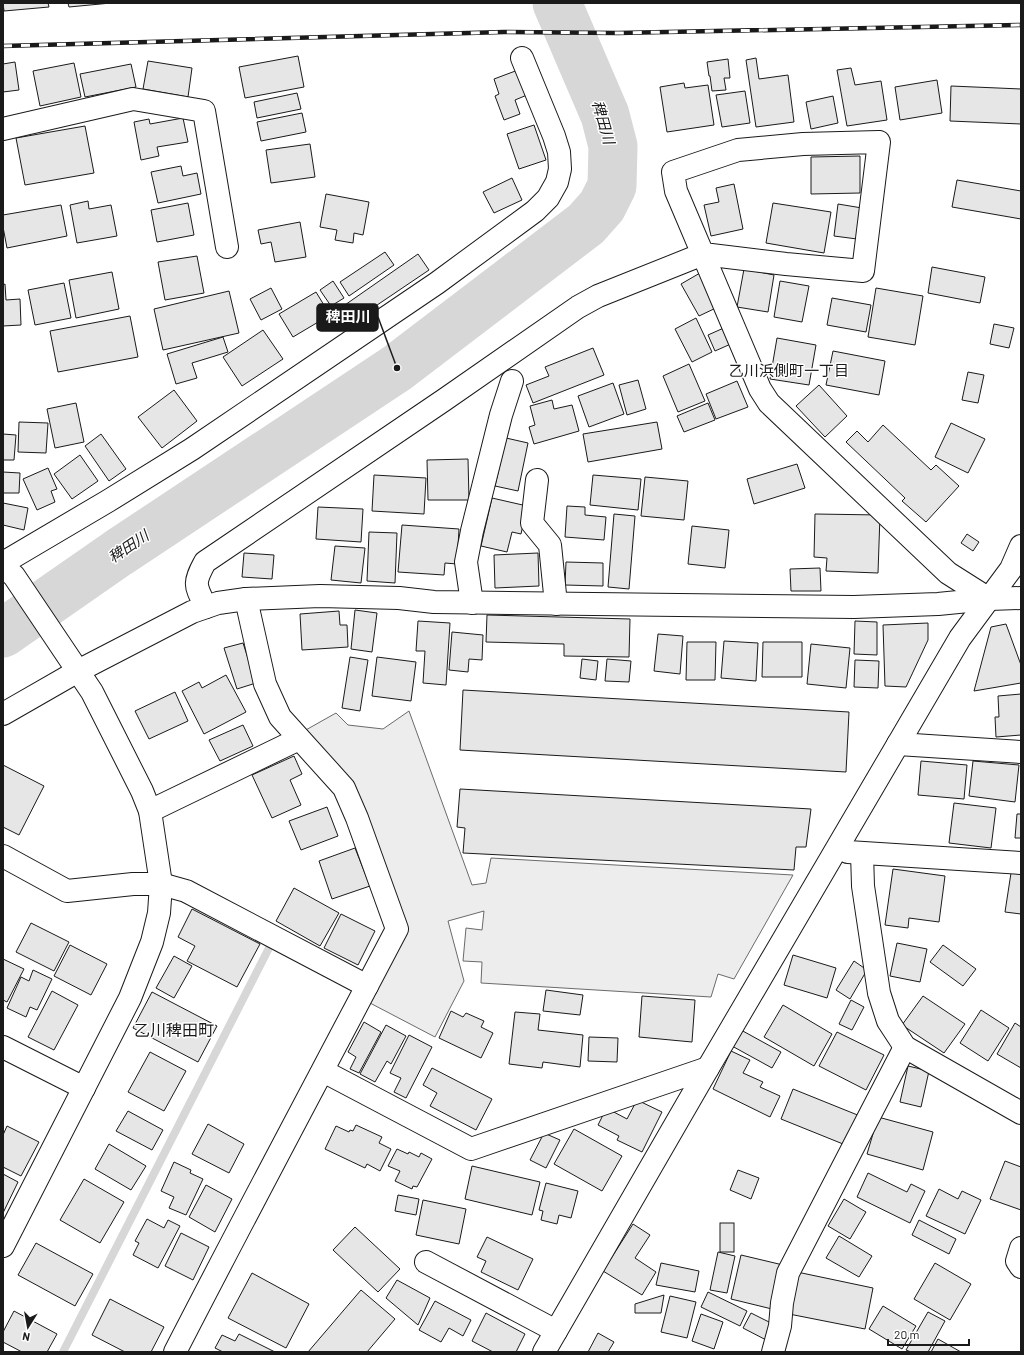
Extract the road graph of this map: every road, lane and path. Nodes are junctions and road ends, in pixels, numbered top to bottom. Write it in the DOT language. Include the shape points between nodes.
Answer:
graph roads {
  1 [pos="522,58"];
  2 [pos="3,129"];
  3 [pos="227,247"];
  4 [pos="703,254"];
  5 [pos="512,381"];
  6 [pos="537,480"];
  7 [pos="1021,546"];
  8 [pos="7,569"];
  9 [pos="1021,598"];
  10 [pos="246,599"];
  11 [pos="989,599"];
  12 [pos="472,603"];
  13 [pos="556,604"];
  14 [pos="206,607"];
  15 [pos="74,665"];
  16 [pos="3,714"];
  17 [pos="299,740"];
  18 [pos="898,744"];
  19 [pos="1021,752"];
  20 [pos="150,811"];
  21 [pos="835,851"];
  22 [pos="862,853"];
  23 [pos="3,856"];
  24 [pos="1021,864"];
  25 [pos="161,884"];
  26 [pos="367,986"];
  27 [pos="3,1047"];
  28 [pos="905,1047"];
  29 [pos="708,1068"];
  30 [pos="323,1071"];
  31 [pos="84,1088"];
  32 [pos="1021,1113"];
  33 [pos="4,1240"];
  34 [pos="1021,1248"];
  35 [pos="426,1262"];
  36 [pos="1021,1267"];
  37 [pos="556,1331"];
  38 [pos="175,1352"];
  39 [pos="544,1352"];
  40 [pos="773,1352"];
  1 -- 8 [label="street" via="559,152 560,169 557,182 548,198 535,211 437,283 192,449"];
  2 -- 3 [label="street" via="133,99 204,111"];
  4 -- 4 [label="street" via="676,191 673,172 738,150 803,144 880,142 863,270"];
  4 -- 11 [label="street" via="760,389 769,403 948,573"];
  4 -- 14 [label="street" via="598,296 578,307 205,562 197,578 196,589"];
  5 -- 12 [label="street" via="501,415 466,562"];
  6 -- 13 [label="street" via="532,524 550,545"];
  7 -- 11 [label="street" via="1011,569"];
  8 -- 15 [label="street"];
  9 -- 11 [label="street"];
  10 -- 12 [label="street" via="320,596"];
  10 -- 14 [label="street"];
  10 -- 17 [label="street" via="266,684 280,717"];
  11 -- 13 [label="street" via="854,607"];
  11 -- 18 [label="street" via="960,638"];
  12 -- 13 [label="street"];
  14 -- 15 [label="street"];
  15 -- 16 [label="street"];
  15 -- 20 [label="street" via="92,692"];
  17 -- 20 [label="street"];
  17 -- 26 [label="street" via="344,788 397,928"];
  18 -- 19 [label="street"];
  18 -- 21 [label="street"];
  20 -- 25 [label="street"];
  21 -- 22 [label="street"];
  21 -- 29 [label="street"];
  22 -- 24 [label="street"];
  22 -- 28 [label="street" via="863,886 879,992 888,1021"];
  23 -- 25 [label="street" via="67,890"];
  25 -- 26 [label="street" via="186,891"];
  25 -- 31 [label="street" via="159,913 152,942 130,998"];
  26 -- 30 [label="street"];
  27 -- 31 [label="street"];
  28 -- 32 [label="street"];
  28 -- 40 [label="street" via="788,1272 780,1326"];
  29 -- 30 [label="street" via="471,1149"];
  29 -- 37 [label="street"];
  30 -- 38 [label="street"];
  31 -- 33 [label="street"];
  34 -- 36 [label="street" via="1017,1261"];
  35 -- 37 [label="street"];
  37 -- 39 [label="street"];
}
